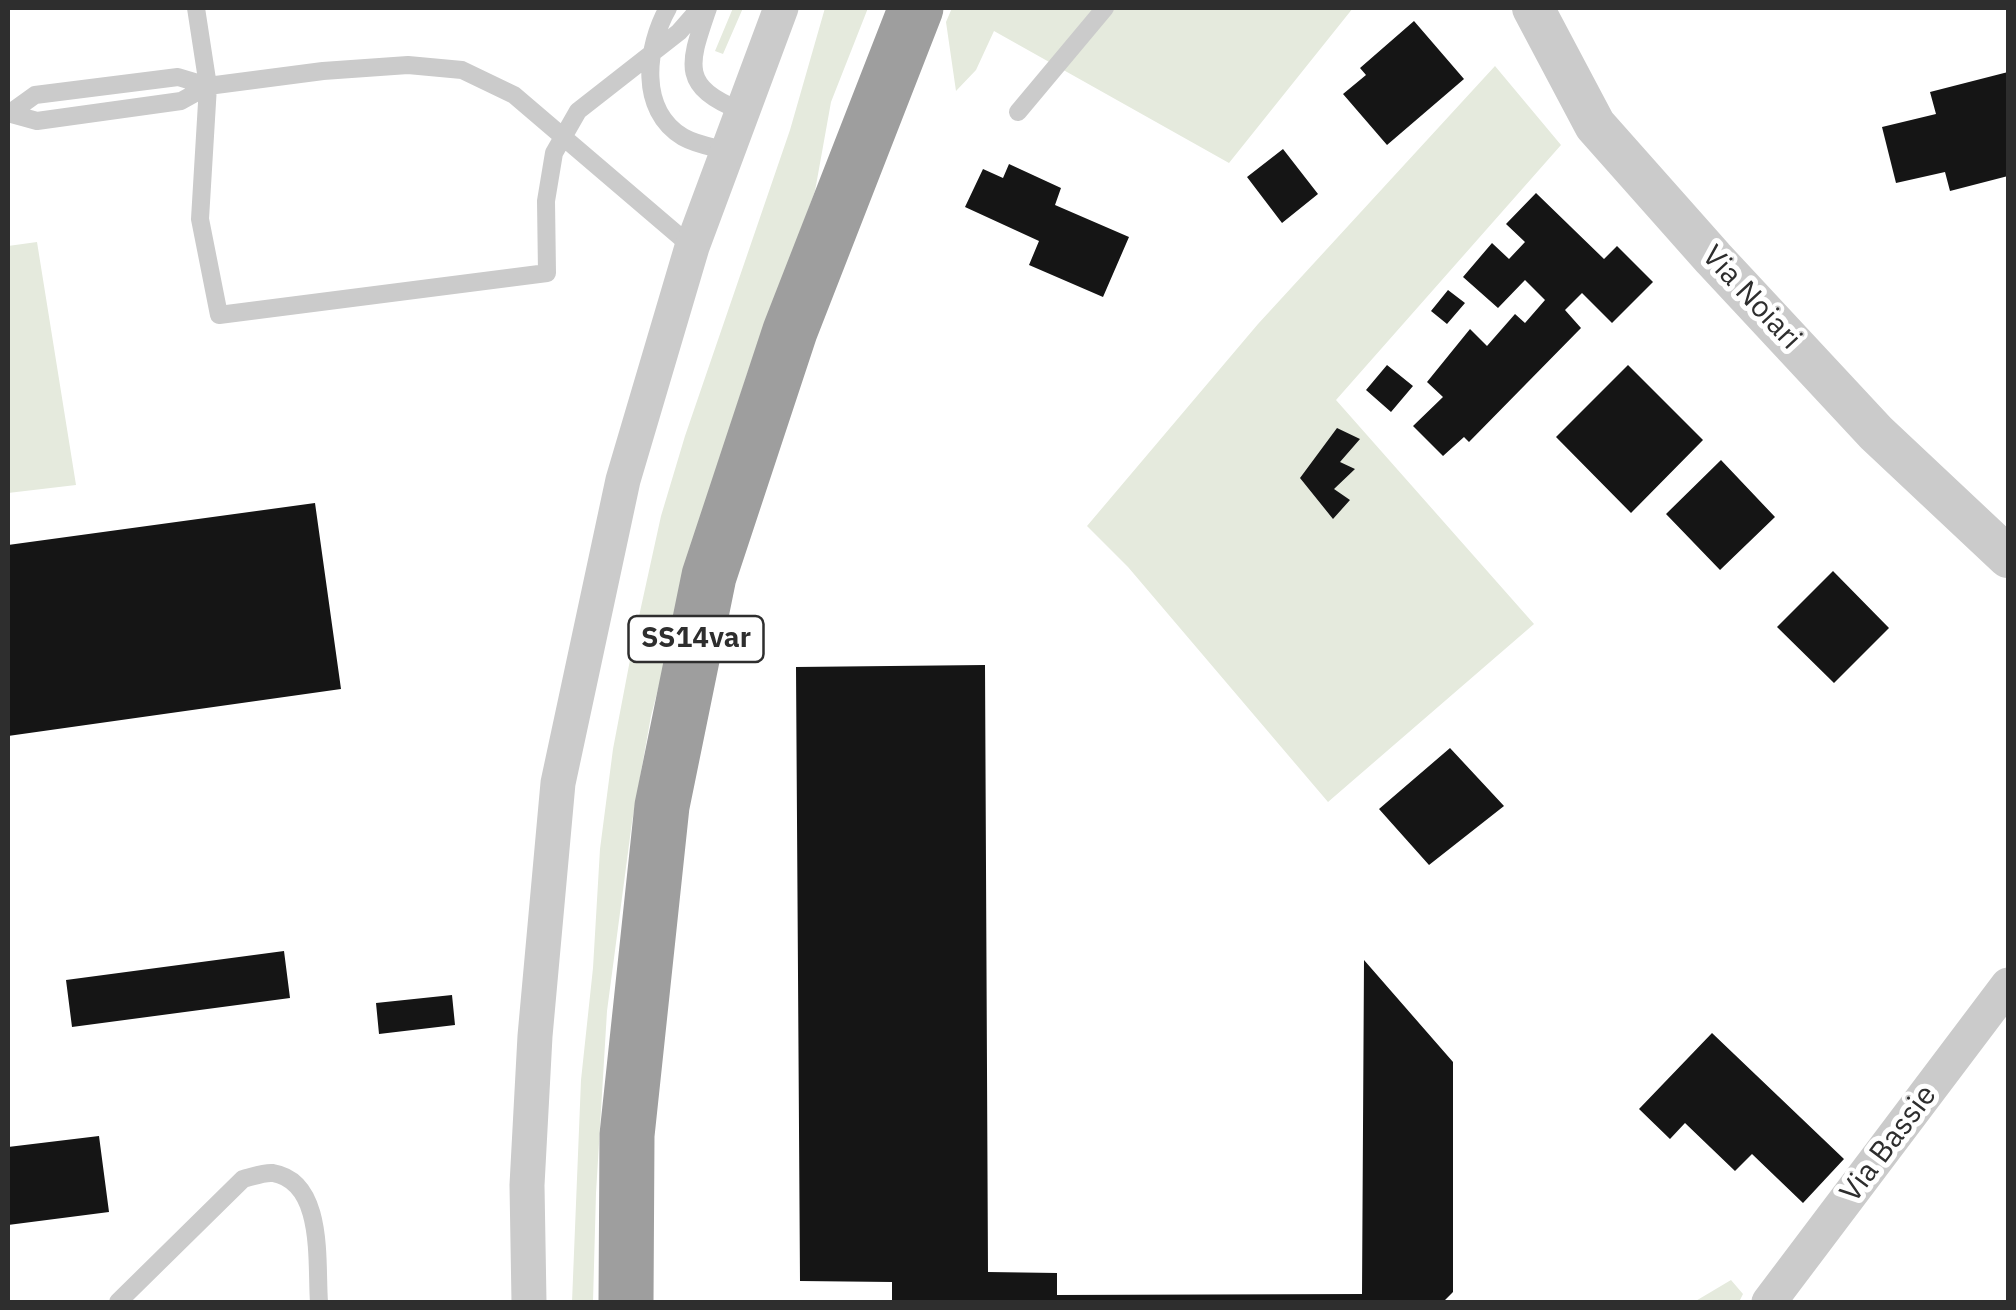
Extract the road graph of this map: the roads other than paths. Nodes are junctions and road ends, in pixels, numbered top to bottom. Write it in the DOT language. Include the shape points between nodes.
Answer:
graph roads {
  1 [pos="196,8"];
  2 [pos="668,8"];
  3 [pos="704,8"];
  4 [pos="782,8"];
  5 [pos="916,8"];
  6 [pos="1106,8"];
  7 [pos="1534,8"];
  8 [pos="651,56"];
  9 [pos="208,86"];
  10 [pos="741,111"];
  11 [pos="1018,112"];
  12 [pos="9,113"];
  13 [pos="563,138"];
  14 [pos="728,151"];
  15 [pos="692,247"];
  16 [pos="2008,557"];
  17 [pos="2008,985"];
  18 [pos="118,1302"];
  19 [pos="319,1302"];
  20 [pos="529,1302"];
  21 [pos="626,1302"];
  22 [pos="1769,1302"];
  1 -- 9 [label="lane"];
  2 -- 8 [label="lane"];
  3 -- 8 [label="lane"];
  3 -- 10 [label="lane" via="694,75 713,100"];
  4 -- 10 [label="street"];
  5 -- 21 [label="highway, SS14var" via="790,331 709,576 662,806 627,1135"];
  6 -- 11 [label="lane"];
  7 -- 16 [label="street, Via Noiari" via="1596,124 1876,434"];
  8 -- 13 [label="lane" via="578,111"];
  8 -- 14 [label="lane" via="649,86 659,111 678,134"];
  9 -- 12 [label="lane" via="181,101 38,122"];
  9 -- 12 [label="lane" via="178,77 35,94"];
  9 -- 13 [label="lane" via="408,65 462,70 514,94"];
  9 -- 13 [label="lane" via="200,219 220,315 547,272 546,201"];
  10 -- 14 [label="street"];
  13 -- 15 [label="lane"];
  14 -- 15 [label="street"];
  15 -- 20 [label="street" via="624,480 558,782 535,1036"];
  17 -- 22 [label="street, Via Bassie"];
  18 -- 19 [label="lane" via="243,1179 270,1172 304,1191"];
}
